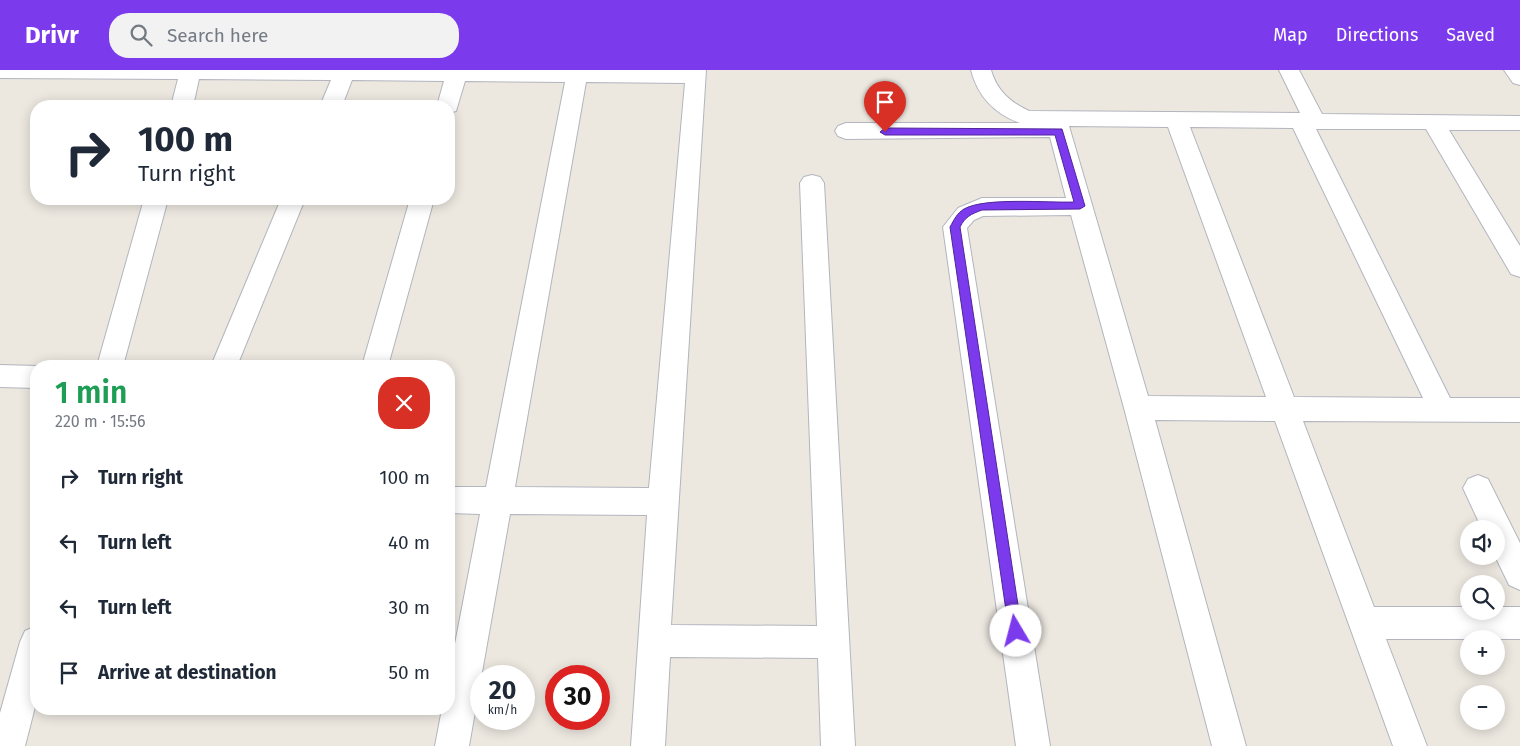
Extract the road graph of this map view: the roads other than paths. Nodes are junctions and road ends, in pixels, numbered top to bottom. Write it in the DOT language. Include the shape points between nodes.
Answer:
graph roads {
  1 [pos="981,70"];
  2 [pos="1289,70"];
  3 [pos="1514,70"];
  4 [pos="0,71"];
  5 [pos="67,71"];
  6 [pos="191,71"];
  7 [pos="457,72"];
  8 [pos="578,72"];
  9 [pos="345,73"];
  10 [pos="695,73"];
  11 [pos="1520,78"];
  12 [pos="184,100"];
  13 [pos="334,100"];
  14 [pos="450,100"];
  15 [pos="1177,121"];
  16 [pos="1308,122"];
  17 [pos="1433,122"];
  18 [pos="1520,123"];
  19 [pos="1057,126"];
  20 [pos="846,132"];
  21 [pos="812,183"];
  22 [pos="154,205"];
  23 [pos="291,205"];
  24 [pos="420,205"];
  25 [pos="1080,206"];
  26 [pos="1520,267"];
  27 [pos="112,360"];
  28 [pos="226,360"];
  29 [pos="377,360"];
  30 [pos="0,376"];
  31 [pos="30,377"];
  32 [pos="1138,408"];
  33 [pos="1283,408"];
  34 [pos="1442,409"];
  35 [pos="1520,410"];
  36 [pos="1478,488"];
  37 [pos="455,500"];
  38 [pos="497,500"];
  39 [pos="663,502"];
  40 [pos="1520,575"];
  41 [pos="1364,623"];
  42 [pos="1520,623"];
  43 [pos="654,641"];
  44 [pos="833,642"];
  45 [pos="30,670"];
  46 [pos="8,746"];
  47 [pos="452,746"];
  48 [pos="648,746"];
  49 [pos="838,746"];
  50 [pos="1033,746"];
  51 [pos="1230,746"];
  52 [pos="1410,746"];
  1 -- 19 [label="street" via="984,84 994,99 1009,111"];
  2 -- 16 [label="street"];
  3 -- 11 [label="street"];
  4 -- 5 [label="street"];
  5 -- 6 [label="street"];
  6 -- 9 [label="street"];
  6 -- 12 [label="street"];
  7 -- 8 [label="street"];
  7 -- 9 [label="street"];
  7 -- 14 [label="street"];
  8 -- 10 [label="street"];
  8 -- 38 [label="street"];
  9 -- 13 [label="street"];
  10 -- 39 [label="street"];
  15 -- 16 [label="street"];
  15 -- 19 [label="street"];
  15 -- 33 [label="street"];
  16 -- 17 [label="street"];
  16 -- 34 [label="street"];
  17 -- 18 [label="street"];
  17 -- 26 [label="street"];
  19 -- 20 [label="street"];
  19 -- 25 [label="street"];
  21 -- 44 [label="street"];
  22 -- 27 [label="street"];
  23 -- 28 [label="street"];
  24 -- 29 [label="street"];
  25 -- 32 [label="street"];
  25 -- 50 [label="street" via="982,206 960,217 955,227"];
  30 -- 31 [label="street"];
  32 -- 33 [label="street"];
  32 -- 51 [label="street"];
  33 -- 34 [label="street"];
  33 -- 41 [label="street"];
  34 -- 35 [label="street"];
  36 -- 40 [label="street"];
  37 -- 38 [label="street"];
  38 -- 39 [label="street"];
  38 -- 47 [label="street"];
  39 -- 43 [label="street"];
  41 -- 42 [label="street"];
  41 -- 52 [label="street"];
  43 -- 44 [label="street"];
  43 -- 48 [label="street"];
  44 -- 49 [label="street"];
  45 -- 46 [label="street"];
}
